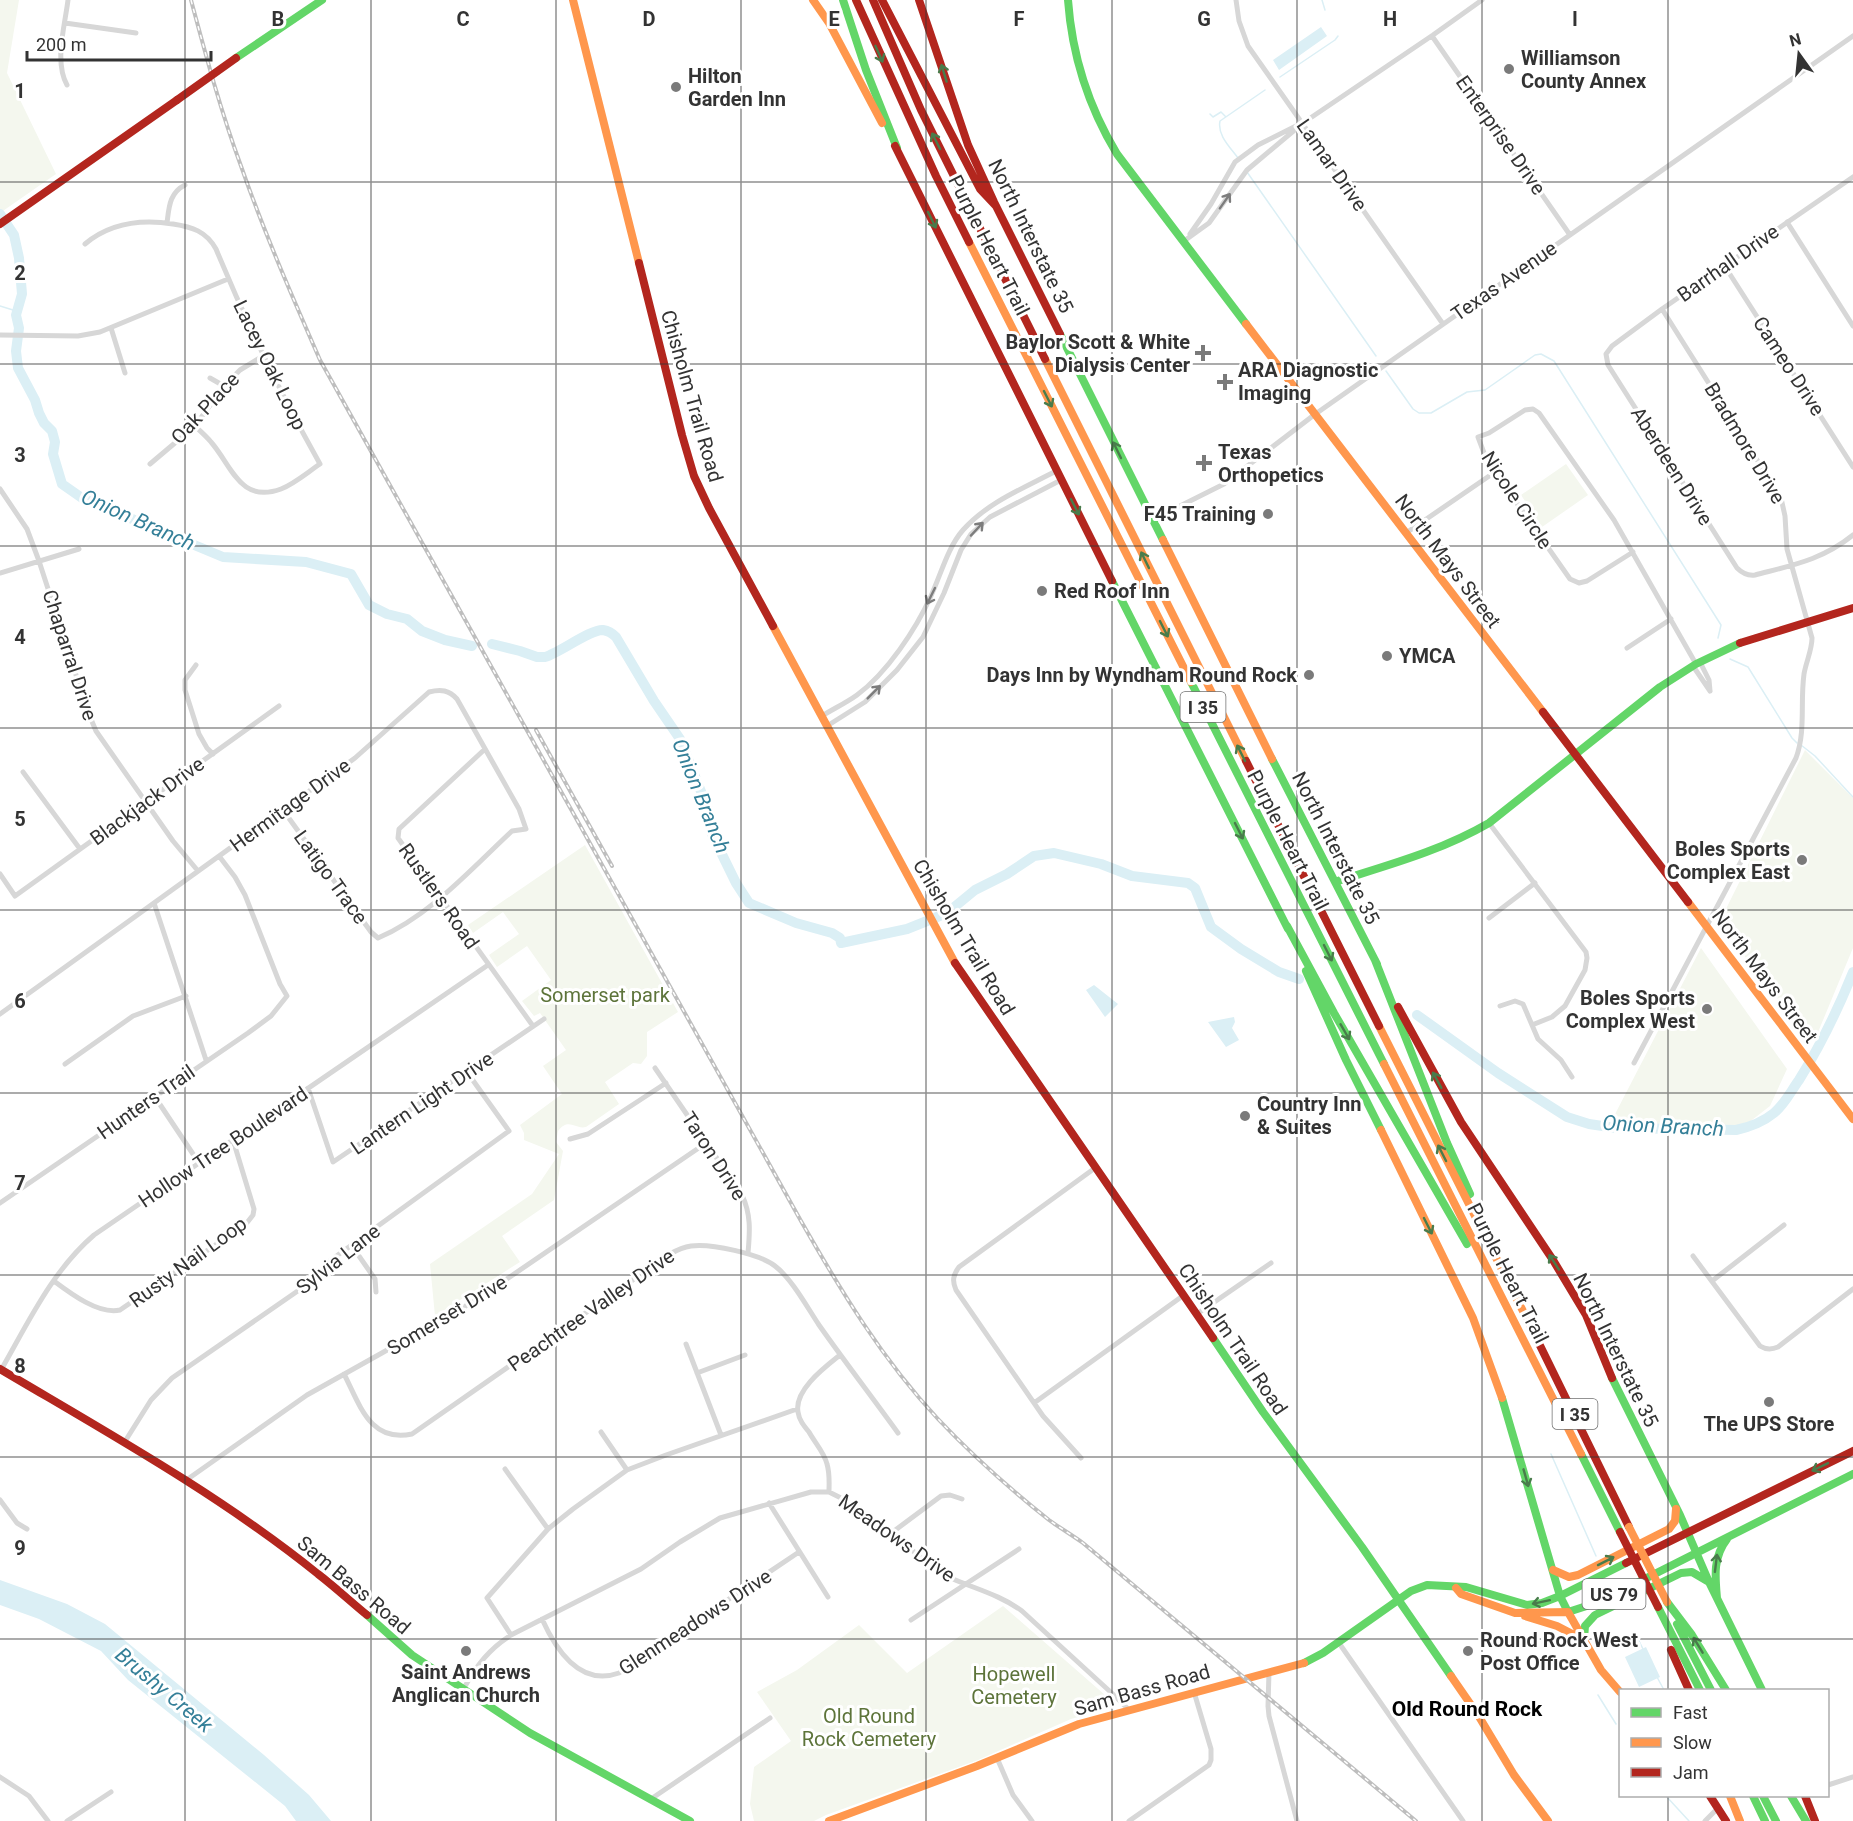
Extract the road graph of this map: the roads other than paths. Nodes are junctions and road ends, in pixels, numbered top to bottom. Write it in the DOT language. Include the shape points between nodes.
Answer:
graph roads {
  1 [pos="68,0"];
  2 [pos="322,0"];
  3 [pos="573,0"];
  4 [pos="813,0"];
  5 [pos="843,0"];
  6 [pos="856,0"];
  7 [pos="873,0"];
  8 [pos="882,0"];
  9 [pos="919,0"];
  10 [pos="1068,0"];
  11 [pos="1236,0"];
  12 [pos="1482,0"];
  13 [pos="65,23"];
  14 [pos="136,33"];
  15 [pos="1432,36"];
  16 [pos="1853,36"];
  17 [pos="68,85"];
  18 [pos="1303,123"];
  19 [pos="897,148"];
  20 [pos="1851,178"];
  21 [pos="184,185"];
  22 [pos="1853,187"];
  23 [pos="996,206"];
  24 [pos="1787,222"];
  25 [pos="166,223"];
  26 [pos="0,224"];
  27 [pos="1570,235"];
  28 [pos="1184,241"];
  29 [pos="85,244"];
  30 [pos="1724,266"];
  31 [pos="228,279"];
  32 [pos="1662,309"];
  33 [pos="1443,324"];
  34 [pos="1853,326"];
  35 [pos="111,328"];
  36 [pos="0,335"];
  37 [pos="1606,354"];
  38 [pos="263,356"];
  39 [pos="125,374"];
  40 [pos="210,378"];
  41 [pos="224,386"];
  42 [pos="1314,414"];
  43 [pos="195,426"];
  44 [pos="150,464"];
  45 [pos="1853,467"];
  46 [pos="1056,471"];
  47 [pos="1495,472"];
  48 [pos="1061,480"];
  49 [pos="0,489"];
  50 [pos="1020,490"];
  51 [pos="1024,499"];
  52 [pos="1152,520"];
  53 [pos="1406,533"];
  54 [pos="1853,535"];
  55 [pos="79,549"];
  56 [pos="1633,552"];
  57 [pos="39,561"];
  58 [pos="1791,566"];
  59 [pos="0,573"];
  60 [pos="1853,608"];
  61 [pos="1671,619"];
  62 [pos="1808,622"];
  63 [pos="1627,648"];
  64 [pos="1696,664"];
  65 [pos="196,665"];
  66 [pos="279,706"];
  67 [pos="822,716"];
  68 [pos="827,726"];
  69 [pos="484,749"];
  70 [pos="213,754"];
  71 [pos="1574,754"];
  72 [pos="23,772"];
  73 [pos="146,802"];
  74 [pos="283,810"];
  75 [pos="1489,822"];
  76 [pos="525,829"];
  77 [pos="80,849"];
  78 [pos="219,856"];
  79 [pos="198,871"];
  80 [pos="0,874"];
  81 [pos="1335,882"];
  82 [pos="1535,883"];
  83 [pos="440,898"];
  84 [pos="154,903"];
  85 [pos="1489,918"];
  86 [pos="1287,926"];
  87 [pos="1707,927"];
  88 [pos="1375,960"];
  89 [pos="488,965"];
  90 [pos="186,996"];
  91 [pos="1500,1006"];
  92 [pos="0,1014"];
  93 [pos="544,1019"];
  94 [pos="1532,1025"];
  95 [pos="533,1026"];
  96 [pos="206,1060"];
  97 [pos="1634,1063"];
  98 [pos="65,1064"];
  99 [pos="655,1068"];
  100 [pos="467,1072"];
  101 [pos="1572,1077"];
  102 [pos="666,1083"];
  103 [pos="308,1088"];
  104 [pos="155,1097"];
  105 [pos="1853,1119"];
  106 [pos="570,1139"];
  107 [pos="233,1140"];
  108 [pos="706,1143"];
  109 [pos="199,1163"];
  110 [pos="1095,1168"];
  111 [pos="0,1203"];
  112 [pos="1784,1225"];
  113 [pos="352,1245"];
  114 [pos="748,1253"];
  115 [pos="1693,1256"];
  116 [pos="1270,1263"];
  117 [pos="54,1281"];
  118 [pos="1712,1281"];
  119 [pos="1853,1289"];
  120 [pos="376,1292"];
  121 [pos="1184,1295"];
  122 [pos="1197,1314"];
  123 [pos="686,1344"];
  124 [pos="1545,1354"];
  125 [pos="745,1355"];
  126 [pos="840,1355"];
  127 [pos="1,1370"];
  128 [pos="697,1373"];
  129 [pos="344,1374"];
  130 [pos="1034,1403"];
  131 [pos="797,1409"];
  132 [pos="1558,1409"];
  133 [pos="601,1432"];
  134 [pos="898,1433"];
  135 [pos="721,1435"];
  136 [pos="124,1443"];
  137 [pos="1853,1450"];
  138 [pos="1080,1458"];
  139 [pos="505,1469"];
  140 [pos="627,1470"];
  141 [pos="1853,1474"];
  142 [pos="184,1481"];
  143 [pos="829,1492"];
  144 [pos="962,1499"];
  145 [pos="0,1500"];
  146 [pos="769,1503"];
  147 [pos="1676,1508"];
  148 [pos="27,1528"];
  149 [pos="548,1528"];
  150 [pos="1687,1533"];
  151 [pos="890,1534"];
  152 [pos="1732,1534"];
  153 [pos="1019,1549"];
  154 [pos="799,1552"];
  155 [pos="1696,1552"];
  156 [pos="1552,1570"];
  157 [pos="1709,1582"];
  158 [pos="964,1584"];
  159 [pos="1456,1588"];
  160 [pos="1560,1596"];
  161 [pos="828,1597"];
  162 [pos="1717,1598"];
  163 [pos="1398,1600"];
  164 [pos="1667,1602"];
  165 [pos="1658,1606"];
  166 [pos="1568,1612"];
  167 [pos="1515,1613"];
  168 [pos="542,1620"];
  169 [pos="911,1620"];
  170 [pos="512,1635"];
  171 [pos="1584,1641"];
  172 [pos="1339,1643"];
  173 [pos="1269,1672"];
  174 [pos="464,1688"];
  175 [pos="1689,1689"];
  176 [pos="1700,1689"];
  177 [pos="1710,1689"];
  178 [pos="1725,1689"];
  179 [pos="1762,1689"];
  180 [pos="1619,1691"];
  181 [pos="1194,1692"];
  182 [pos="1128,1709"];
  183 [pos="770,1718"];
  184 [pos="997,1758"];
  185 [pos="0,1777"];
  186 [pos="1853,1777"];
  187 [pos="1829,1784"];
  188 [pos="111,1792"];
  189 [pos="1711,1797"];
  190 [pos="1730,1797"];
  191 [pos="1753,1797"];
  192 [pos="1764,1797"];
  193 [pos="1792,1797"];
  194 [pos="1805,1797"];
  195 [pos="651,1799"];
  196 [pos="1718,1808"];
  197 [pos="834,1820"];
  198 [pos="1546,1820"];
  199 [pos="48,1821"];
  200 [pos="67,1821"];
  201 [pos="690,1821"];
  202 [pos="1032,1821"];
  203 [pos="1128,1821"];
  204 [pos="1296,1821"];
  205 [pos="1463,1821"];
  206 [pos="1705,1821"];
  207 [pos="1726,1821"];
  208 [pos="1740,1821"];
  209 [pos="1765,1821"];
  210 [pos="1776,1821"];
  211 [pos="1806,1821"];
  212 [pos="1815,1821"];
  1 -- 13 [label="street"];
  2 -- 26 [label="main road, bridge"];
  3 -- 67 [label="main road, Chisholm Trail Road" via="694,476"];
  4 -- 19 [label="main road"];
  5 -- 19 [label="main road"];
  6 -- 132 [label="main road, Purple Heart Trail / I 35, one-way" via="941,187"];
  124 -- 7 [label="main road, Purple Heart Trail / I 35, one-way" via="921,110"];
  8 -- 23 [label="main road" via="980,189"];
  23 -- 9 [label="main road, North Interstate 35, one-way" via="968,145"];
  10 -- 28 [label="main road, North Mays Street" via="1077,63 1095,116 1117,154"];
  11 -- 18 [label="street, Lamar Drive" via="1248,46"];
  12 -- 15 [label="street"];
  13 -- 14 [label="street"];
  13 -- 17 [label="street" via="61,69"];
  15 -- 18 [label="street"];
  15 -- 27 [label="street, Enterprise Drive"];
  16 -- 27 [label="street, Texas Avenue"];
  28 -- 18 [label="street, one-way" via="1209,223 1247,170"];
  18 -- 28 [label="street" via="1258,145 1235,162"];
  18 -- 33 [label="street, Lamar Drive"];
  19 -- 46 [label="main road, one-way"];
  20 -- 22 [label="street"];
  20 -- 24 [label="street, Barrhall Drive"];
  21 -- 25 [label="street" via="172,197"];
  52 -- 23 [label="main road, North Interstate 35, one-way"];
  24 -- 30 [label="street, Barrhall Drive"];
  24 -- 34 [label="street"];
  25 -- 29 [label="street, Lacey Oak Loop" via="127,223"];
  25 -- 31 [label="street, Lacey Oak Loop" via="193,228 207,236"];
  27 -- 33 [label="street, Texas Avenue"];
  28 -- 42 [label="main road, North Mays Street"];
  30 -- 32 [label="street, Barrhall Drive"];
  30 -- 45 [label="street, Cameo Drive"];
  31 -- 35 [label="street"];
  31 -- 38 [label="street, Lacey Oak Loop"];
  32 -- 37 [label="street, Barrhall Drive"];
  32 -- 58 [label="street, Bradmore Drive" via="1777,490 1784,507"];
  33 -- 42 [label="street, Texas Avenue"];
  35 -- 36 [label="street" via="78,336"];
  35 -- 39 [label="street"];
  37 -- 58 [label="street, Aberdeen Drive" via="1614,374 1737,568 1746,575 1755,575"];
  38 -- 41 [label="street, Oak Place"];
  38 -- 43 [label="street, Lacey Oak Loop" via="320,464 283,489 252,491 239,483"];
  40 -- 41 [label="street"];
  41 -- 43 [label="street, Oak Place"];
  42 -- 52 [label="street, Texas Avenue" via="1224,484"];
  42 -- 53 [label="main road, North Mays Street"];
  43 -- 44 [label="street, Oak Place"];
  46 -- 48 [label="main road"];
  46 -- 50 [label="street"];
  47 -- 53 [label="street"];
  47 -- 56 [label="street, Nicole Circle" via="1575,582 1587,581"];
  47 -- 56 [label="street, Nicole Circle" via="1478,437 1525,410 1537,411"];
  48 -- 51 [label="street"];
  48 -- 86 [label="main road, one-way"];
  49 -- 57 [label="street, Chaparral Drive" via="27,529"];
  50 -- 51 [label="street"];
  50 -- 67 [label="street, one-way" via="993,504 961,532 929,600 890,663 858,694"];
  68 -- 51 [label="street, one-way" via="865,702 922,637 971,534 990,517"];
  52 -- 81 [label="main road, North Interstate 35"];
  53 -- 71 [label="main road, North Mays Street"];
  54 -- 58 [label="street" via="1823,555"];
  55 -- 57 [label="street"];
  56 -- 61 [label="street, Nicole Circle"];
  57 -- 59 [label="street"];
  57 -- 73 [label="street, Chaparral Drive" via="92,723"];
  58 -- 62 [label="street, Bradmore Drive"];
  60 -- 62 [label="main road"];
  61 -- 63 [label="street"];
  61 -- 64 [label="street, Nicole Circle"];
  62 -- 64 [label="main road" via="1744,641"];
  62 -- 87 [label="street, Bradmore Drive" via="1812,645 1804,673 1800,748"];
  64 -- 71 [label="main road"];
  65 -- 70 [label="street" via="185,680 185,690 199,734"];
  66 -- 70 [label="street, Blackjack Drive"];
  67 -- 68 [label="main road, Chisholm Trail Road"];
  68 -- 110 [label="main road, Chisholm Trail Road" via="958,968"];
  69 -- 74 [label="street, Hermitage Drive" via="454,696 443,690 432,691 355,758"];
  69 -- 76 [label="street, Hermitage Drive" via="519,809"];
  69 -- 83 [label="street, Rustlers Road" via="399,829 400,843"];
  70 -- 73 [label="street, Blackjack Drive"];
  71 -- 75 [label="main road"];
  71 -- 87 [label="main road, North Mays Street"];
  72 -- 77 [label="street"];
  73 -- 77 [label="street, Blackjack Drive"];
  73 -- 79 [label="street, Chaparral Drive"];
  74 -- 78 [label="street, Hermitage Drive"];
  74 -- 83 [label="street, Latigo Trace" via="378,938"];
  75 -- 81 [label="main road" via="1446,845"];
  75 -- 82 [label="street"];
  76 -- 83 [label="street, Latigo Trace" via="512,831"];
  77 -- 80 [label="street, Blackjack Drive" via="15,896"];
  78 -- 79 [label="street, Hermitage Drive"];
  78 -- 96 [label="street, Hunters Trail" via="245,895 287,996 271,1016"];
  79 -- 84 [label="street, Hermitage Drive"];
  81 -- 88 [label="main road, North Interstate 35"];
  82 -- 85 [label="street"];
  82 -- 94 [label="street" via="1583,946 1587,958 1585,970 1565,1006 1552,1017"];
  83 -- 89 [label="street, Rustlers Road"];
  84 -- 90 [label="street"];
  84 -- 92 [label="street, Hermitage Drive"];
  86 -- 132 [label="main road, one-way"];
  86 -- 156 [label="main road, one-way" via="1346,1060 1473,1318 1510,1422"];
  87 -- 97 [label="street, Bradmore Drive"];
  87 -- 105 [label="main road, North Mays Street"];
  88 -- 124 [label="main road" via="1447,1143"];
  147 -- 88 [label="main road, North Interstate 35, one-way" via="1617,1391 1586,1315 1461,1122"];
  89 -- 95 [label="street, Rustlers Road"];
  89 -- 103 [label="street, Hollow Tree Boulevard"];
  90 -- 96 [label="street"];
  90 -- 98 [label="street" via="133,1016"];
  91 -- 94 [label="street" via="1520,1002"];
  93 -- 95 [label="street, Lantern Light Drive"];
  94 -- 101 [label="street" via="1538,1039 1562,1060"];
  95 -- 100 [label="street, Lantern Light Drive"];
  96 -- 104 [label="street, Hunters Trail"];
  99 -- 102 [label="street, Taron Drive"];
  100 -- 103 [label="street, Lantern Light Drive" via="333,1162"];
  100 -- 113 [label="street, Sylvia Lane" via="509,1131"];
  102 -- 106 [label="street" via="588,1134"];
  102 -- 108 [label="street, Taron Drive"];
  103 -- 107 [label="street, Hollow Tree Boulevard"];
  104 -- 109 [label="street"];
  104 -- 111 [label="street, Hunters Trail"];
  107 -- 109 [label="street, Hollow Tree Boulevard"];
  107 -- 117 [label="street, Rusty Nail Loop" via="254,1209 246,1224 120,1310 103,1310"];
  108 -- 114 [label="street, Taron Drive" via="746,1204 750,1225"];
  108 -- 129 [label="street, Somerset Drive" via="471,1303"];
  109 -- 117 [label="street, Hollow Tree Boulevard" via="94,1235"];
  110 -- 121 [label="main road, Chisholm Trail Road"];
  110 -- 130 [label="street" via="959,1267 954,1276 956,1290"];
  112 -- 118 [label="street"];
  113 -- 120 [label="street" via="375,1279"];
  113 -- 136 [label="street, Sylvia Lane" via="302,1288 172,1378 151,1400"];
  114 -- 126 [label="street, Peachtree Valley Drive" via="765,1259 781,1272"];
  114 -- 129 [label="street, Peachtree Valley Drive" via="701,1245 678,1249 412,1434 395,1436 376,1429"];
  115 -- 118 [label="street"];
  116 -- 122 [label="street"];
  117 -- 127 [label="street, Hollow Tree Boulevard"];
  118 -- 119 [label="street" via="1760,1346 1768,1350 1778,1347"];
  121 -- 122 [label="main road, Chisholm Trail Road"];
  121 -- 130 [label="street"];
  122 -- 163 [label="main road, Chisholm Trail Road" via="1288,1449"];
  123 -- 128 [label="street"];
  124 -- 164 [label="main road, Purple Heart Trail / I 35, bridge"];
  125 -- 128 [label="street"];
  126 -- 131 [label="street" via="808,1384"];
  126 -- 134 [label="street, Peachtree Valley Drive"];
  127 -- 136 [label="main road, Sam Bass Road"];
  128 -- 135 [label="street"];
  129 -- 142 [label="street, Somerset Drive" via="307,1395"];
  130 -- 138 [label="street"];
  131 -- 135 [label="street"];
  131 -- 143 [label="street" via="824,1456"];
  132 -- 165 [label="main road, Purple Heart Trail / I 35, bridge"];
  133 -- 140 [label="street"];
  135 -- 140 [label="street"];
  136 -- 142 [label="main road, Sam Bass Road"];
  137 -- 150 [label="main road, US 79, one-way"];
  139 -- 149 [label="street"];
  140 -- 149 [label="street"];
  141 -- 152 [label="main road, US 79"];
  142 -- 174 [label="main road, Sam Bass Road" via="290,1551 400,1645"];
  143 -- 146 [label="street, Meadows Drive" via="811,1492"];
  143 -- 151 [label="street, Meadows Drive"];
  144 -- 151 [label="street" via="941,1496"];
  145 -- 148 [label="street" via="13,1519"];
  146 -- 154 [label="street"];
  146 -- 168 [label="street, Meadows Drive" via="711,1523 641,1569"];
  147 -- 150 [label="main road, North Interstate 35"];
  156 -- 147 [label="main road, one-way" via="1569,1577 1578,1575 1663,1533 1672,1526"];
  149 -- 170 [label="street" via="487,1598"];
  150 -- 155 [label="main road, North Interstate 35"];
  150 -- 160 [label="main road, US 79"];
  151 -- 158 [label="street, Meadows Drive" via="937,1570"];
  152 -- 155 [label="main road, US 79"];
  162 -- 152 [label="main road, one-way" via="1716,1559"];
  153 -- 158 [label="street"];
  154 -- 161 [label="street"];
  154 -- 168 [label="street, Glenmeadows Drive" via="608,1677 586,1672 563,1655"];
  155 -- 157 [label="main road, North Interstate 35"];
  155 -- 166 [label="main road, US 79" via="1599,1602"];
  156 -- 160 [label="main road"];
  157 -- 162 [label="main road, North Interstate 35"];
  157 -- 171 [label="main road" via="1692,1572 1681,1573 1595,1615 1585,1626"];
  158 -- 169 [label="street"];
  158 -- 182 [label="street, Meadows Drive" via="1009,1601"];
  160 -- 159 [label="main road, Sam Bass Road, one-way" via="1542,1603 1520,1604 1466,1587"];
  159 -- 163 [label="main road, Sam Bass Road" via="1427,1585"];
  159 -- 167 [label="main road, Sam Bass Road" via="1461,1594"];
  160 -- 166 [label="main road"];
  162 -- 179 [label="main road, North Interstate 35"];
  163 -- 172 [label="main road, Sam Bass Road"];
  163 -- 198 [label="main road, Chisholm Trail Road"];
  164 -- 177 [label="main road, Purple Heart Trail / I 35"];
  178 -- 164 [label="main road, one-way"];
  165 -- 175 [label="main road"];
  165 -- 176 [label="main road, Purple Heart Trail / I 35"];
  166 -- 167 [label="main road, Sam Bass Road"];
  166 -- 171 [label="main road"];
  167 -- 171 [label="main road" via="1557,1626"];
  168 -- 170 [label="street, Meadows Drive"];
  170 -- 174 [label="street, Meadows Drive" via="483,1658"];
  171 -- 180 [label="main road"];
  172 -- 173 [label="main road, Sam Bass Road" via="1304,1663"];
  172 -- 205 [label="street"];
  173 -- 181 [label="main road, Sam Bass Road"];
  173 -- 204 [label="street" via="1269,1716"];
  174 -- 195 [label="main road, Sam Bass Road" via="547,1744"];
  181 -- 182 [label="main road, Sam Bass Road"];
  181 -- 203 [label="street" via="1211,1749 1209,1765"];
  182 -- 184 [label="main road, Sam Bass Road" via="1069,1727"];
  183 -- 195 [label="street"];
  184 -- 197 [label="main road, Sam Bass Road"];
  184 -- 202 [label="street" via="1013,1795"];
  185 -- 199 [label="street" via="29,1796"];
  186 -- 187 [label="street"];
  188 -- 200 [label="street"];
  189 -- 196 [label="main road"];
  190 -- 208 [label="main road"];
  191 -- 209 [label="main road"];
  192 -- 210 [label="main road"];
  193 -- 211 [label="main road"];
  194 -- 212 [label="main road"];
  195 -- 201 [label="main road, Sam Bass Road"];
  196 -- 206 [label="street"];
  196 -- 207 [label="main road"];
}
